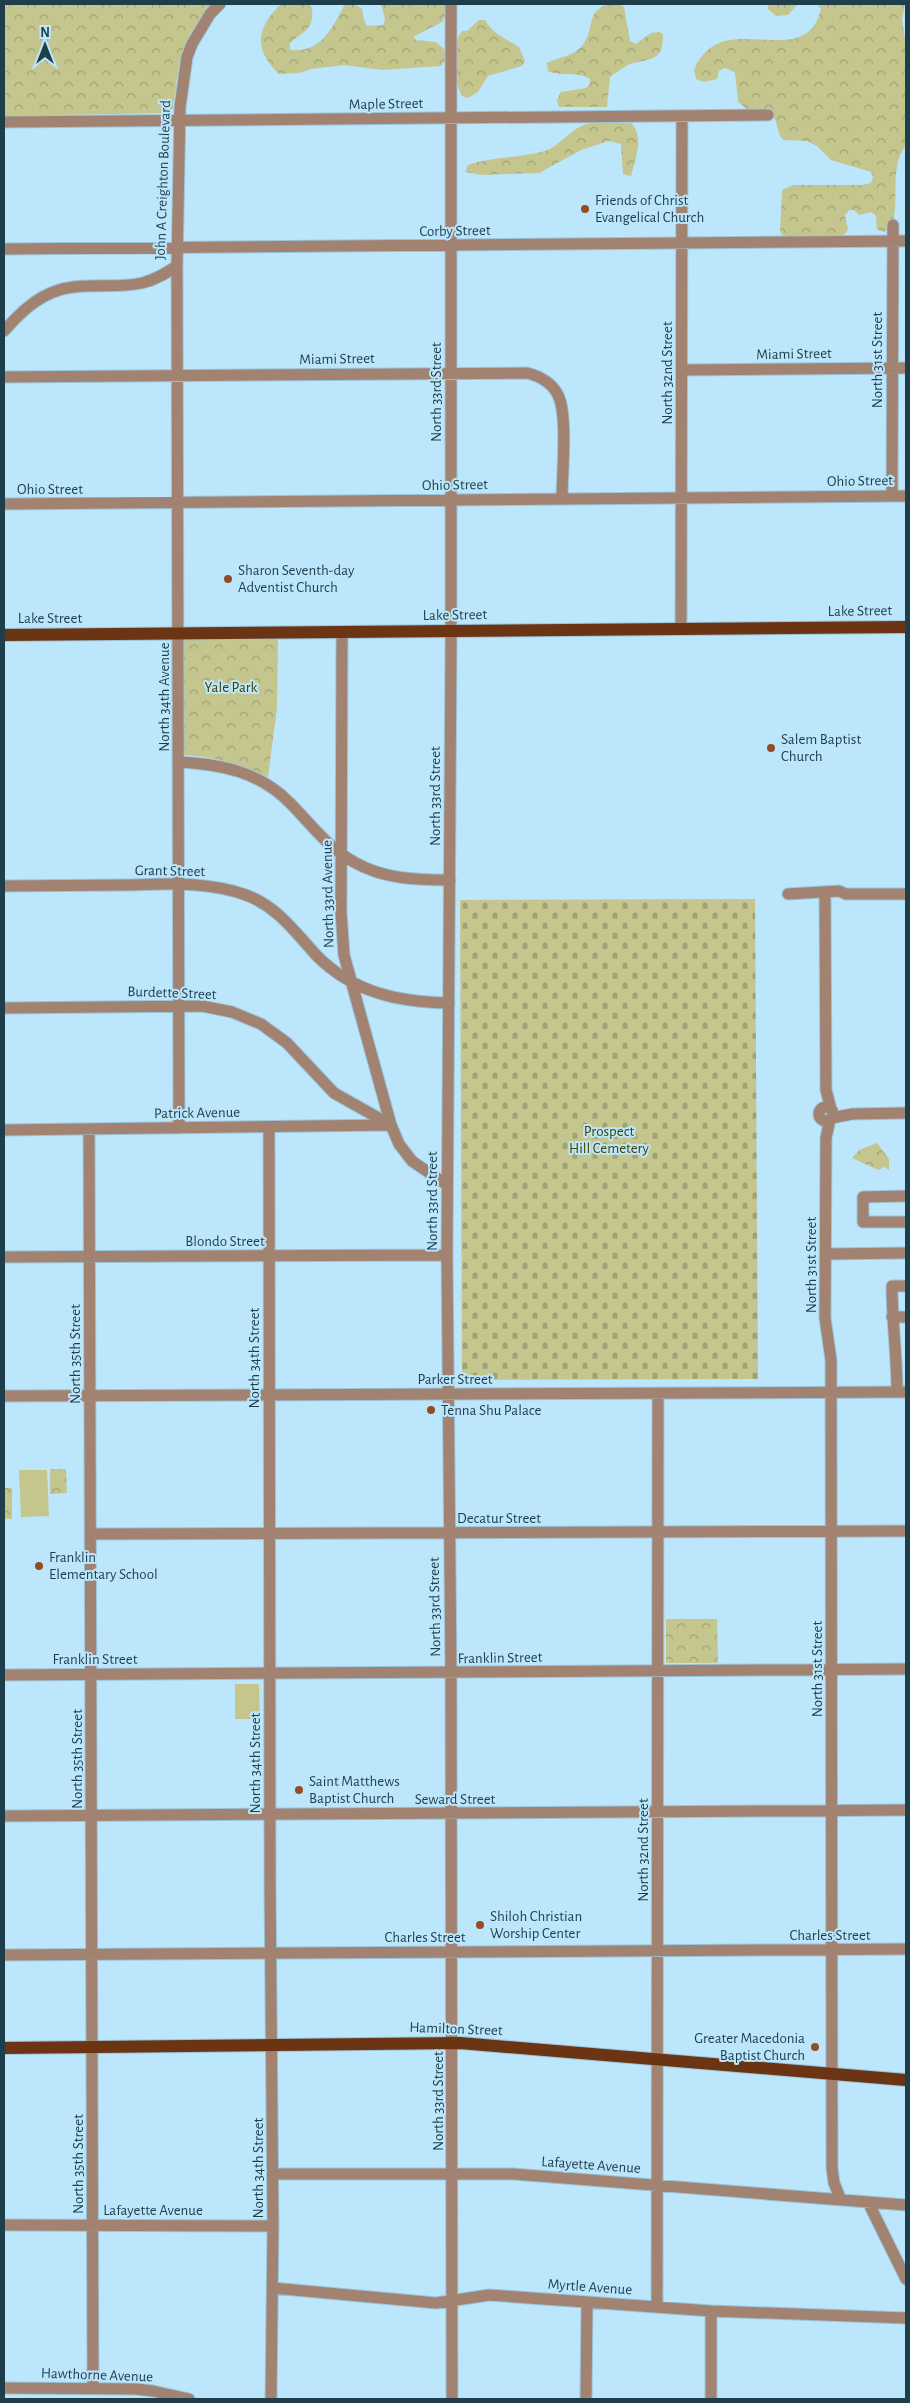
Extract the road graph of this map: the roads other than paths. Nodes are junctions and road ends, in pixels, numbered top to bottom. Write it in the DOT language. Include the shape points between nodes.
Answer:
graph roads {
  1 [pos="220,4"];
  2 [pos="451,4"];
  3 [pos="768,115"];
  4 [pos="682,116"];
  5 [pos="451,118"];
  6 [pos="180,121"];
  7 [pos="4,122"];
  8 [pos="893,224"];
  9 [pos="893,242"];
  10 [pos="906,242"];
  11 [pos="682,244"];
  12 [pos="451,246"];
  13 [pos="177,248"];
  14 [pos="4,249"];
  15 [pos="177,266"];
  16 [pos="4,331"];
  17 [pos="892,368"];
  18 [pos="906,368"];
  19 [pos="682,370"];
  20 [pos="451,373"];
  21 [pos="178,375"];
  22 [pos="4,376"];
  23 [pos="892,496"];
  24 [pos="906,496"];
  25 [pos="682,498"];
  26 [pos="562,499"];
  27 [pos="451,500"];
  28 [pos="177,502"];
  29 [pos="4,504"];
  30 [pos="906,627"];
  31 [pos="681,629"];
  32 [pos="451,631"];
  33 [pos="342,632"];
  34 [pos="178,634"];
  35 [pos="4,635"];
  36 [pos="179,762"];
  37 [pos="342,854"];
  38 [pos="450,880"];
  39 [pos="179,884"];
  40 [pos="4,886"];
  41 [pos="788,894"];
  42 [pos="803,894"];
  43 [pos="846,894"];
  44 [pos="906,894"];
  45 [pos="826,898"];
  46 [pos="350,982"];
  47 [pos="449,1003"];
  48 [pos="179,1006"];
  49 [pos="4,1008"];
  50 [pos="906,1113"];
  51 [pos="827,1114"];
  52 [pos="390,1125"];
  53 [pos="269,1127"];
  54 [pos="179,1128"];
  55 [pos="89,1129"];
  56 [pos="4,1130"];
  57 [pos="447,1185"];
  58 [pos="906,1196"];
  59 [pos="906,1222"];
  60 [pos="826,1254"];
  61 [pos="906,1254"];
  62 [pos="447,1255"];
  63 [pos="90,1256"];
  64 [pos="269,1256"];
  65 [pos="4,1257"];
  66 [pos="906,1286"];
  67 [pos="892,1317"];
  68 [pos="906,1317"];
  69 [pos="831,1392"];
  70 [pos="902,1392"];
  71 [pos="658,1393"];
  72 [pos="448,1394"];
  73 [pos="269,1395"];
  74 [pos="4,1396"];
  75 [pos="90,1396"];
  76 [pos="832,1531"];
  77 [pos="906,1531"];
  78 [pos="658,1532"];
  79 [pos="91,1534"];
  80 [pos="270,1534"];
  81 [pos="449,1534"];
  82 [pos="906,1669"];
  83 [pos="832,1670"];
  84 [pos="658,1672"];
  85 [pos="451,1673"];
  86 [pos="92,1674"];
  87 [pos="270,1674"];
  88 [pos="4,1675"];
  89 [pos="906,1810"];
  90 [pos="831,1811"];
  91 [pos="658,1813"];
  92 [pos="270,1814"];
  93 [pos="451,1814"];
  94 [pos="4,1816"];
  95 [pos="93,1816"];
  96 [pos="906,1949"];
  97 [pos="831,1950"];
  98 [pos="658,1951"];
  99 [pos="452,1952"];
  100 [pos="272,1953"];
  101 [pos="93,1954"];
  102 [pos="4,1955"];
  103 [pos="453,2043"];
  104 [pos="272,2044"];
  105 [pos="93,2047"];
  106 [pos="4,2048"];
  107 [pos="656,2060"];
  108 [pos="831,2074"];
  109 [pos="906,2080"];
  110 [pos="452,2172"];
  111 [pos="273,2174"];
  112 [pos="657,2185"];
  113 [pos="841,2200"];
  114 [pos="868,2202"];
  115 [pos="906,2205"];
  116 [pos="4,2225"];
  117 [pos="93,2225"];
  118 [pos="273,2226"];
  119 [pos="906,2279"];
  120 [pos="273,2288"];
  121 [pos="452,2300"];
  122 [pos="587,2302"];
  123 [pos="658,2307"];
  124 [pos="711,2311"];
  125 [pos="906,2318"];
  126 [pos="4,2388"];
  127 [pos="93,2388"];
  128 [pos="189,2399"];
  129 [pos="271,2399"];
  130 [pos="452,2399"];
  131 [pos="586,2399"];
  132 [pos="711,2399"];
  1 -- 6 [label="street, John A Creighton Boulevard" via="207,19 188,54"];
  2 -- 5 [label="street, North 33rd Street"];
  3 -- 4 [label="street, Maple Street"];
  4 -- 5 [label="street, Maple Street"];
  4 -- 11 [label="street, North 32nd Street"];
  5 -- 6 [label="street, Maple Street"];
  5 -- 12 [label="street, North 33rd Street"];
  6 -- 7 [label="street, Maple Street"];
  6 -- 13 [label="street, John A Creighton Boulevard"];
  8 -- 9 [label="street, North 31st Street"];
  9 -- 10 [label="street, Corby Street"];
  9 -- 11 [label="street, Corby Street"];
  9 -- 17 [label="street, North 31st Street"];
  11 -- 12 [label="street, Corby Street"];
  11 -- 19 [label="street, North 32nd Street"];
  12 -- 13 [label="street, Corby Street"];
  12 -- 20 [label="street, North 33rd Street"];
  13 -- 14 [label="street, Corby Street"];
  13 -- 15 [label="street, John A Creighton Boulevard"];
  15 -- 16 [label="street, John A Creighton Boulevard" via="142,283 75,286 50,293 27,307"];
  15 -- 21 [label="street, North 34th Avenue"];
  17 -- 18 [label="street, Miami Street"];
  17 -- 19 [label="street, Miami Street"];
  17 -- 23 [label="street, North 31st Street"];
  19 -- 25 [label="street, North 32nd Street"];
  20 -- 21 [label="street, Miami Street"];
  20 -- 26 [label="street, Miami Street" via="527,373 540,377 554,388 562,416"];
  20 -- 27 [label="street, North 33rd Street"];
  21 -- 22 [label="street, Miami Street"];
  21 -- 28 [label="street, North 34th Avenue"];
  23 -- 24 [label="street, Ohio Street"];
  23 -- 25 [label="street, Ohio Street"];
  25 -- 26 [label="street, Ohio Street"];
  25 -- 31 [label="street, North 32nd Street"];
  26 -- 27 [label="street, Ohio Street"];
  27 -- 28 [label="street, Ohio Street"];
  27 -- 32 [label="street, North 33rd Street"];
  28 -- 29 [label="street, Ohio Street"];
  28 -- 34 [label="street, North 34th Avenue"];
  30 -- 31 [label="main road, Lake Street"];
  31 -- 32 [label="main road, Lake Street"];
  32 -- 33 [label="main road, Lake Street"];
  32 -- 38 [label="street, North 33rd Street"];
  33 -- 34 [label="main road, Lake Street"];
  33 -- 37 [label="street, North 33rd Avenue"];
  34 -- 35 [label="main road, Lake Street"];
  34 -- 36 [label="street, North 34th Avenue"];
  36 -- 37 [label="street" via="228,767 261,781 291,803 323,840"];
  36 -- 39 [label="street, North 34th Avenue"];
  37 -- 38 [label="street" via="382,874 418,880"];
  37 -- 46 [label="street, North 33rd Avenue" via="342,933"];
  38 -- 47 [label="street, North 33rd Street"];
  39 -- 40 [label="street, Grant Street"];
  39 -- 46 [label="street, Grant Street" via="223,888 263,903 286,921 328,966"];
  39 -- 48 [label="street, North 34th Avenue"];
  41 -- 42 [label="street"];
  42 -- 43 [label="street" via="839,891"];
  42 -- 45 [label="street" via="810,898"];
  43 -- 44 [label="street"];
  43 -- 45 [label="street"];
  45 -- 51 [label="street, North 31st Street"];
  46 -- 47 [label="street, Grant Street" via="394,999"];
  46 -- 52 [label="street, North 33rd Avenue"];
  47 -- 57 [label="street, North 33rd Street"];
  48 -- 49 [label="street, Burdette Street"];
  48 -- 52 [label="street, Burdette Street" via="222,1009 261,1024 287,1043 334,1094"];
  48 -- 54 [label="street, North 34th Avenue"];
  50 -- 51 [label="street"];
  51 -- 60 [label="street, North 31st Street"];
  52 -- 53 [label="street, Patrick Avenue"];
  52 -- 57 [label="street, North 33rd Avenue" via="412,1161"];
  53 -- 54 [label="street, Patrick Avenue"];
  53 -- 64 [label="street, North 34th Street"];
  54 -- 55 [label="street, Patrick Avenue"];
  55 -- 56 [label="street, Patrick Avenue"];
  55 -- 63 [label="street, North 35th Street"];
  57 -- 62 [label="street, North 33rd Street"];
  58 -- 59 [label="street" via="863,1197 863,1222"];
  60 -- 61 [label="street"];
  60 -- 69 [label="street, North 31st Street"];
  62 -- 64 [label="street, Blondo Street"];
  62 -- 72 [label="street, North 33rd Street"];
  63 -- 64 [label="street, Blondo Street"];
  63 -- 65 [label="street, Blondo Street"];
  63 -- 75 [label="street, North 35th Street"];
  64 -- 73 [label="street, North 34th Street"];
  66 -- 67 [label="street" via="892,1286"];
  67 -- 68 [label="street"];
  67 -- 70 [label="street"];
  69 -- 70 [label="street, Parker Street"];
  69 -- 71 [label="street, Parker Street"];
  69 -- 76 [label="street, North 31st Street"];
  71 -- 72 [label="street, Parker Street"];
  71 -- 78 [label="street, North 32nd Street"];
  72 -- 73 [label="street, Parker Street"];
  72 -- 81 [label="street, North 33rd Street"];
  73 -- 75 [label="street, Parker Street"];
  73 -- 80 [label="street, North 34th Street"];
  74 -- 75 [label="street, Parker Street"];
  75 -- 79 [label="street, North 35th Street"];
  76 -- 77 [label="street, Decatur Street"];
  76 -- 78 [label="street, Decatur Street"];
  76 -- 83 [label="street, North 31st Street"];
  78 -- 81 [label="street, Decatur Street"];
  78 -- 84 [label="street, North 32nd Street"];
  79 -- 80 [label="street, Decatur Street"];
  79 -- 86 [label="street, North 35th Street"];
  80 -- 81 [label="street, Decatur Street"];
  80 -- 87 [label="street, North 34th Street"];
  81 -- 85 [label="street, North 33rd Street"];
  82 -- 83 [label="street, Franklin Street"];
  83 -- 84 [label="street, Franklin Street"];
  83 -- 90 [label="street, North 31st Street"];
  84 -- 85 [label="street, Franklin Street"];
  84 -- 91 [label="street, North 32nd Street"];
  85 -- 87 [label="street, Franklin Street"];
  85 -- 93 [label="street, North 33rd Street"];
  86 -- 87 [label="street, Franklin Street"];
  86 -- 88 [label="street, Franklin Street"];
  86 -- 95 [label="street, North 35th Street"];
  87 -- 92 [label="street, North 34th Street"];
  89 -- 90 [label="street, Seward Street"];
  90 -- 91 [label="street, Seward Street"];
  90 -- 97 [label="street, North 31st Street"];
  91 -- 93 [label="street, Seward Street"];
  91 -- 98 [label="street, North 32nd Street"];
  92 -- 93 [label="street, Seward Street"];
  92 -- 95 [label="street, Seward Street"];
  92 -- 100 [label="street, North 34th Street"];
  93 -- 99 [label="street, North 33rd Street"];
  94 -- 95 [label="street, Seward Street"];
  95 -- 101 [label="street, North 35th Street"];
  96 -- 97 [label="street, Charles Street"];
  97 -- 98 [label="street, Charles Street"];
  97 -- 108 [label="street, North 31st Street"];
  98 -- 99 [label="street, Charles Street"];
  98 -- 107 [label="street, North 32nd Street"];
  99 -- 100 [label="street, Charles Street"];
  99 -- 103 [label="street, North 33rd Street"];
  100 -- 101 [label="street, Charles Street"];
  100 -- 104 [label="street, North 34th Street"];
  101 -- 102 [label="street, Charles Street"];
  101 -- 105 [label="street, North 35th Street"];
  103 -- 104 [label="main road, Hamilton Street"];
  103 -- 107 [label="main road, Hamilton Street"];
  103 -- 110 [label="street, North 33rd Street"];
  104 -- 105 [label="main road, Hamilton Street"];
  104 -- 111 [label="street, North 34th Street"];
  105 -- 106 [label="main road, Hamilton Street"];
  105 -- 117 [label="street, North 35th Street"];
  107 -- 108 [label="main road, Hamilton Street"];
  107 -- 112 [label="street, North 32nd Street"];
  108 -- 109 [label="main road, Hamilton Street"];
  108 -- 113 [label="street, North 31st Street" via="832,2174"];
  110 -- 111 [label="street, Lafayette Avenue"];
  110 -- 112 [label="street, Lafayette Avenue"];
  110 -- 121 [label="street, North 33rd Street"];
  111 -- 118 [label="street, North 34th Street"];
  112 -- 113 [label="street, Lafayette Avenue"];
  112 -- 123 [label="street, North 32nd Street"];
  113 -- 114 [label="street, Lafayette Avenue"];
  114 -- 115 [label="street, Lafayette Avenue"];
  114 -- 119 [label="street"];
  116 -- 117 [label="street, Lafayette Avenue"];
  117 -- 118 [label="street, Lafayette Avenue"];
  117 -- 127 [label="street, North 35th Street"];
  118 -- 120 [label="street, North 34th Street"];
  120 -- 121 [label="street, Myrtle Avenue" via="436,2303"];
  120 -- 129 [label="street, North 34th Street"];
  121 -- 122 [label="street, Myrtle Avenue" via="489,2295"];
  121 -- 130 [label="street, North 33rd Street"];
  122 -- 123 [label="street, Myrtle Avenue"];
  122 -- 131 [label="street"];
  123 -- 124 [label="street, Myrtle Avenue"];
  124 -- 125 [label="street, Myrtle Avenue"];
  124 -- 132 [label="street"];
  126 -- 127 [label="street, Hawthorne Avenue"];
  127 -- 128 [label="street, Hawthorne Avenue" via="154,2390"];
}
